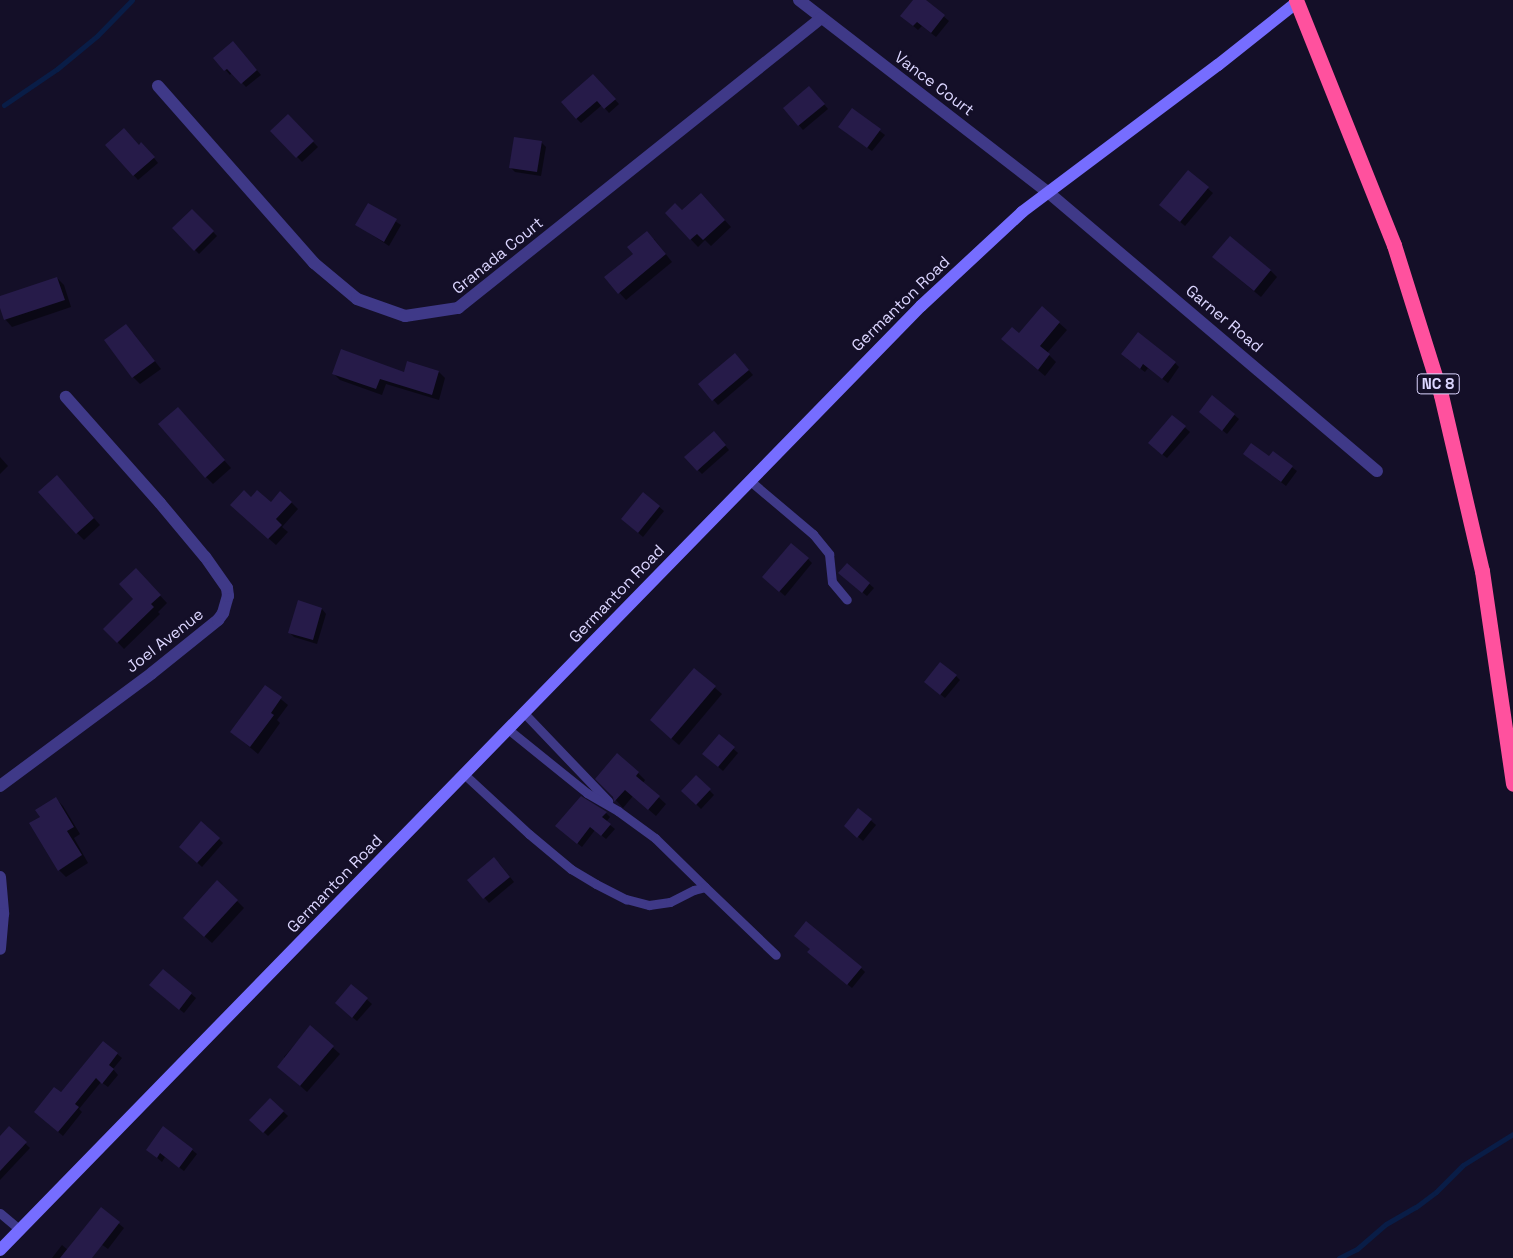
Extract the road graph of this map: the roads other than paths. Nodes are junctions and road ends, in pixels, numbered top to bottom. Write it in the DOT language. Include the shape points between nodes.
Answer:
graph roads {
  1 [pos="799,0"];
  2 [pos="1296,2"];
  3 [pos="821,18"];
  4 [pos="158,86"];
  5 [pos="1049,193"];
  6 [pos="66,398"];
  7 [pos="1377,470"];
  8 [pos="749,480"];
  9 [pos="847,600"];
  10 [pos="524,713"];
  11 [pos="509,730"];
  12 [pos="464,775"];
  13 [pos="1513,784"];
  14 [pos="0,786"];
  15 [pos="618,811"];
  16 [pos="0,878"];
  17 [pos="705,887"];
  18 [pos="0,949"];
  19 [pos="776,955"];
  20 [pos="0,1213"];
  21 [pos="20,1230"];
  22 [pos="0,1250"];
  1 -- 3 [label="street, Vance Court"];
  2 -- 5 [label="main road, Germanton Road"];
  2 -- 13 [label="highway, NC 8" via="1394,246 1441,395 1482,570"];
  3 -- 4 [label="street, Granada Court" via="458,308 405,316 356,299 314,263"];
  3 -- 5 [label="street, Vance Court"];
  5 -- 7 [label="street, Garner Road"];
  5 -- 8 [label="main road, Germanton Road" via="1022,212 921,306"];
  6 -- 14 [label="street, Joel Avenue" via="160,503 227,588 228,596 218,620"];
  8 -- 9 [label="lane" via="813,534 829,554 832,582"];
  8 -- 10 [label="main road, Germanton Road"];
  10 -- 11 [label="main road, Germanton Road"];
  10 -- 15 [label="lane"];
  11 -- 12 [label="main road, Germanton Road"];
  11 -- 15 [label="lane" via="587,793"];
  12 -- 17 [label="lane" via="571,869 626,899 649,905 670,902"];
  12 -- 21 [label="main road, Germanton Road"];
  15 -- 17 [label="lane" via="655,838"];
  16 -- 18 [label="street" via="4,914"];
  17 -- 19 [label="lane"];
  20 -- 21 [label="lane"];
  21 -- 22 [label="main road, Germanton Road"];
}
